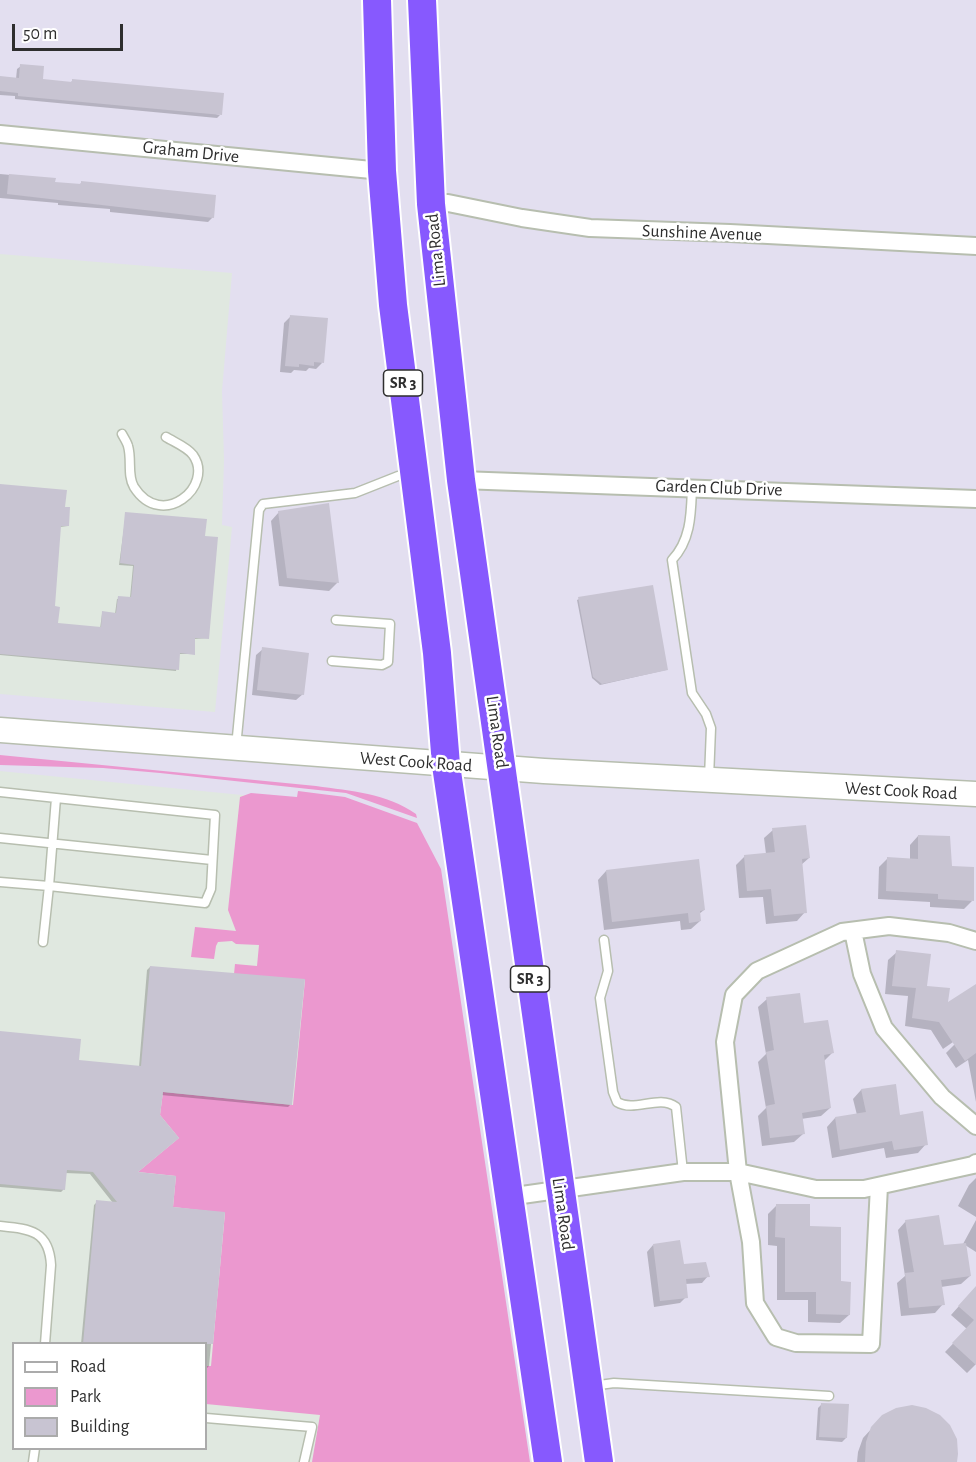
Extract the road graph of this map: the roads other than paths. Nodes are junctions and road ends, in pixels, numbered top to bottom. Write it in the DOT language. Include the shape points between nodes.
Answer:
graph roads {
  1 [pos="377,0"];
  2 [pos="422,0"];
  3 [pos="0,134"];
  4 [pos="382,171"];
  5 [pos="431,204"];
  6 [pos="976,246"];
  7 [pos="122,434"];
  8 [pos="166,437"];
  9 [pos="415,474"];
  10 [pos="461,480"];
  11 [pos="692,488"];
  12 [pos="976,499"];
  13 [pos="336,620"];
  14 [pos="332,662"];
  15 [pos="0,730"];
  16 [pos="236,749"];
  17 [pos="446,765"];
  18 [pos="503,768"];
  19 [pos="709,781"];
  20 [pos="0,792"];
  21 [pos="976,794"];
  22 [pos="56,798"];
  23 [pos="0,838"];
  24 [pos="53,843"];
  25 [pos="212,860"];
  26 [pos="0,882"];
  27 [pos="49,886"];
  28 [pos="853,931"];
  29 [pos="604,940"];
  30 [pos="976,941"];
  31 [pos="43,942"];
  32 [pos="976,1126"];
  33 [pos="976,1163"];
  34 [pos="683,1172"];
  35 [pos="738,1172"];
  36 [pos="879,1186"];
  37 [pos="560,1189"];
  38 [pos="508,1197"];
  39 [pos="0,1226"];
  40 [pos="45,1342"];
  41 [pos="588,1386"];
  42 [pos="829,1396"];
  43 [pos="207,1418"];
  44 [pos="304,1462"];
  45 [pos="548,1462"];
  46 [pos="599,1462"];
  1 -- 4 [label="highway, SR 3"];
  2 -- 5 [label="highway, Lima Road / SR 3"];
  3 -- 4 [label="street, Graham Drive"];
  4 -- 9 [label="highway, SR 3" via="393,305"];
  5 -- 6 [label="street, Sunshine Avenue" via="448,203 590,228"];
  5 -- 10 [label="highway, Lima Road / SR 3"];
  7 -- 8 [label="lane" via="129,447 132,485 151,504 166,506 190,493 198,468 193,455"];
  9 -- 16 [label="lane" via="398,476 355,493 264,504 259,510"];
  9 -- 17 [label="highway, SR 3"];
  10 -- 11 [label="street, Garden Club Drive"];
  10 -- 18 [label="highway, Lima Road / SR 3"];
  11 -- 12 [label="street, Garden Club Drive"];
  11 -- 19 [label="lane" via="690,524 680,551 672,560 692,693 711,728"];
  13 -- 14 [label="lane" via="390,624 388,662"];
  15 -- 16 [label="main road, West Cook Road"];
  16 -- 17 [label="main road, West Cook Road"];
  17 -- 18 [label="main road, West Cook Road"];
  17 -- 38 [label="highway, SR 3"];
  18 -- 19 [label="main road, West Cook Road"];
  18 -- 37 [label="highway, Lima Road / SR 3"];
  19 -- 21 [label="main road, West Cook Road"];
  20 -- 22 [label="lane"];
  22 -- 24 [label="lane"];
  22 -- 25 [label="lane" via="215,815"];
  23 -- 24 [label="lane"];
  24 -- 25 [label="lane"];
  24 -- 27 [label="lane"];
  25 -- 27 [label="lane" via="211,889 205,903"];
  26 -- 27 [label="lane"];
  27 -- 31 [label="lane"];
  28 -- 30 [label="street" via="889,926 949,933"];
  28 -- 32 [label="street" via="862,974 884,1028 942,1097"];
  28 -- 35 [label="street" via="757,971 734,995 725,1042"];
  29 -- 34 [label="lane" via="608,971 600,998 617,1102 624,1106 662,1102 676,1107"];
  33 -- 36 [label="street"];
  34 -- 35 [label="street"];
  34 -- 37 [label="street"];
  35 -- 36 [label="street" via="816,1189"];
  35 -- 36 [label="street" via="751,1242 755,1303 776,1337 796,1343 871,1344"];
  37 -- 38 [label="street"];
  37 -- 41 [label="highway, Lima Road / SR 3"];
  38 -- 45 [label="highway, SR 3"];
  39 -- 40 [label="lane" via="30,1230 43,1238 51,1254"];
  41 -- 42 [label="lane" via="614,1383"];
  41 -- 46 [label="highway, Lima Road / SR 3"];
  43 -- 44 [label="lane" via="312,1426"];
}
